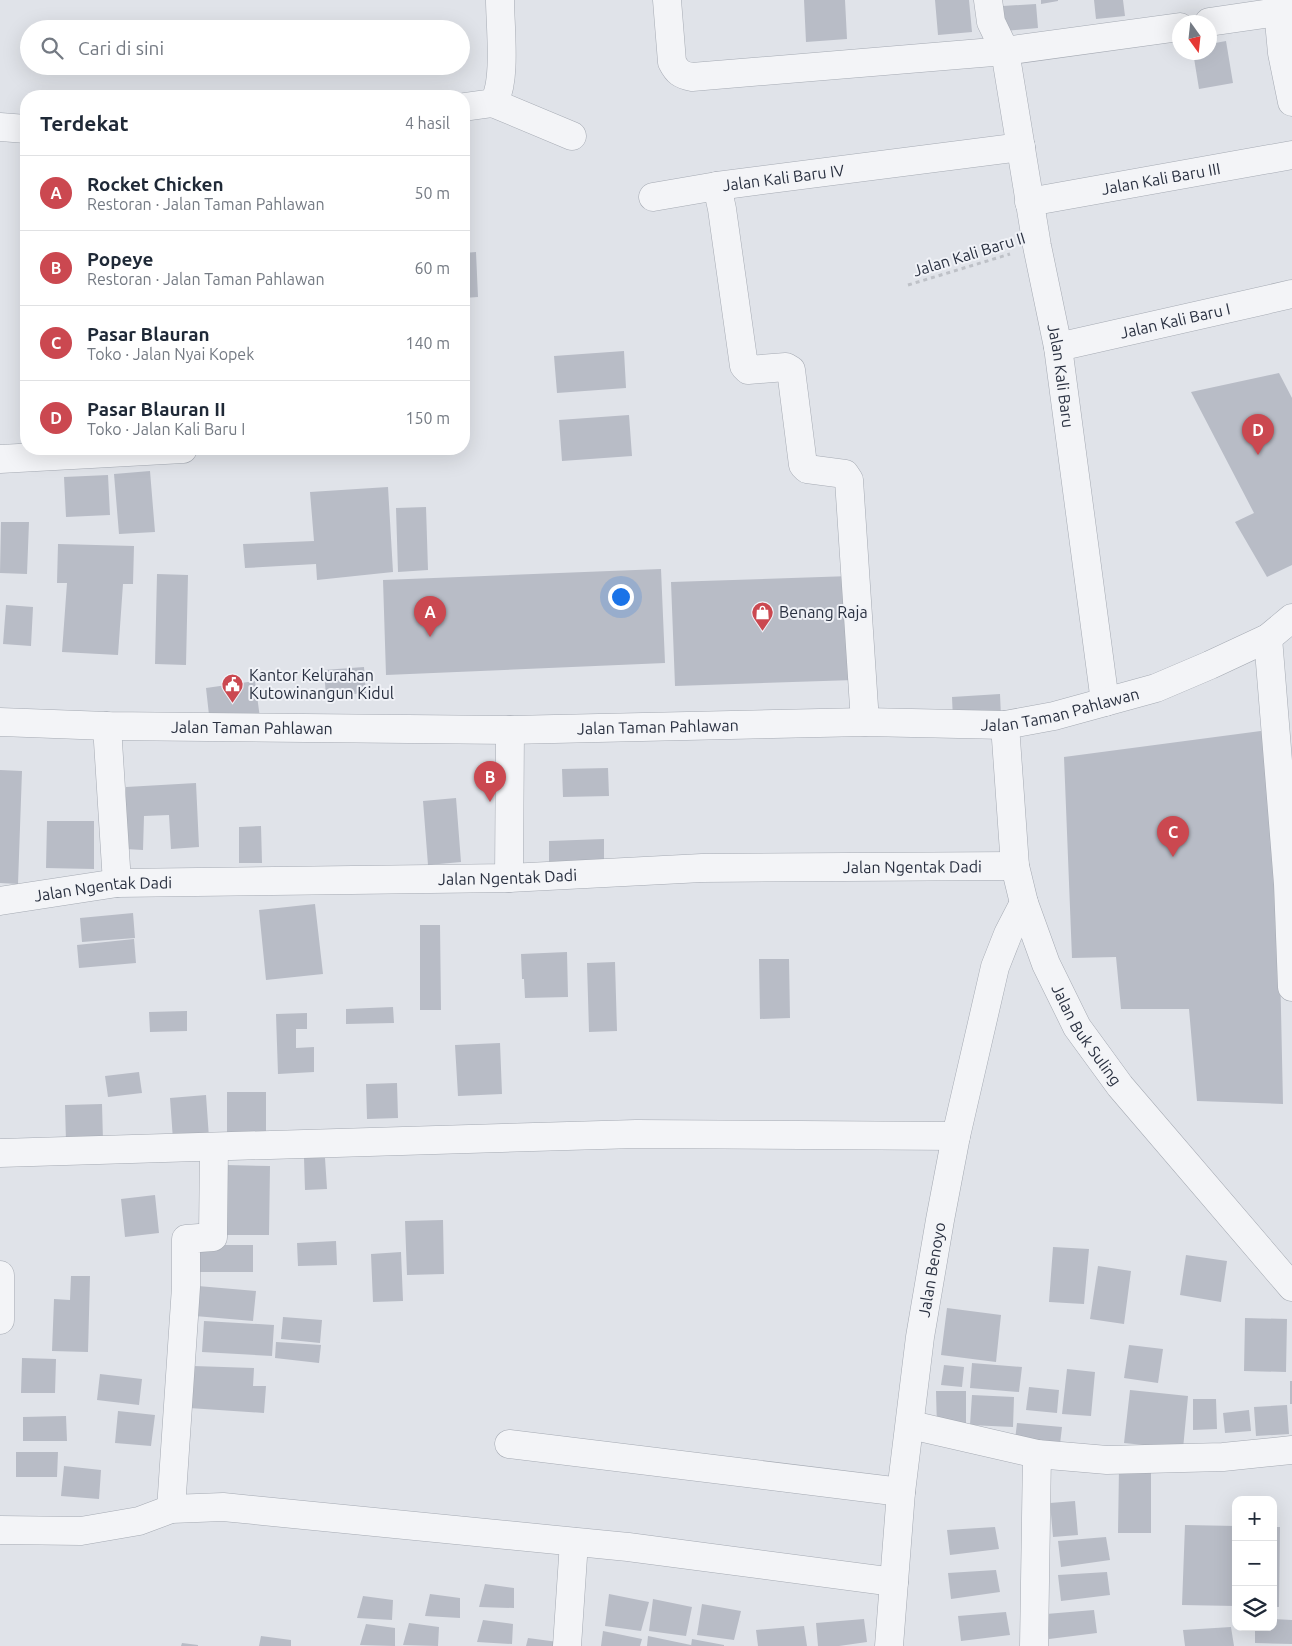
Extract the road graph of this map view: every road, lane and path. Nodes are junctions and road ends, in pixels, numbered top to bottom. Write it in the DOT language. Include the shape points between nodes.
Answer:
graph roads {
  1 [pos="500,0"];
  2 [pos="667,0"];
  3 [pos="988,0"];
  4 [pos="1283,8"];
  5 [pos="1217,20"];
  6 [pos="1172,28"];
  7 [pos="1005,51"];
  8 [pos="1292,102"];
  9 [pos="493,103"];
  10 [pos="470,106"];
  11 [pos="0,127"];
  12 [pos="20,129"];
  13 [pos="572,136"];
  14 [pos="1021,147"];
  15 [pos="1292,155"];
  16 [pos="717,186"];
  17 [pos="653,197"];
  18 [pos="1029,202"];
  19 [pos="1037,246"];
  20 [pos="908,285"];
  21 [pos="1292,294"];
  22 [pos="1058,347"];
  23 [pos="73,455"];
  24 [pos="0,459"];
  25 [pos="1292,618"];
  26 [pos="1268,638"];
  27 [pos="1105,702"];
  28 [pos="0,722"];
  29 [pos="865,722"];
  30 [pos="1005,725"];
  31 [pos="107,726"];
  32 [pos="510,730"];
  33 [pos="1015,866"];
  34 [pos="509,878"];
  35 [pos="117,883"];
  36 [pos="0,901"];
  37 [pos="1024,903"];
  38 [pos="1292,987"];
  39 [pos="956,1136"];
  40 [pos="214,1147"];
  41 [pos="0,1153"];
  42 [pos="0,1275"];
  43 [pos="1292,1287"];
  44 [pos="0,1320"];
  45 [pos="911,1425"];
  46 [pos="509,1444"];
  47 [pos="1292,1450"];
  48 [pos="1037,1454"];
  49 [pos="902,1492"];
  50 [pos="171,1509"];
  51 [pos="0,1530"];
  52 [pos="574,1542"];
  53 [pos="894,1582"];
  54 [pos="567,1646"];
  55 [pos="889,1646"];
  56 [pos="1034,1646"];
  1 -- 9 [label="street" via="500,90"];
  2 -- 7 [label="street" via="672,62 682,75 692,77"];
  3 -- 7 [label="street, Jalan Kali Baru" via="991,22"];
  4 -- 5 [label="street"];
  4 -- 8 [label="street" via="1282,53"];
  6 -- 7 [label="street"];
  7 -- 14 [label="street, Jalan Kali Baru"];
  9 -- 10 [label="street"];
  9 -- 13 [label="street"];
  11 -- 12 [label="street"];
  14 -- 16 [label="street, Jalan Kali Baru IV"];
  14 -- 18 [label="street, Jalan Kali Baru"];
  15 -- 18 [label="street, Jalan Kali Baru III"];
  16 -- 17 [label="street"];
  16 -- 29 [label="street, Jalan Kali Baru IV" via="744,366 748,370 786,367 791,370 803,466 845,474 849,480"];
  18 -- 19 [label="street, Jalan Kali Baru"];
  19 -- 20 [label="path, Jalan Kali Baru II"];
  19 -- 22 [label="street, Jalan Kali Baru"];
  21 -- 22 [label="street, Jalan Kali Baru I"];
  22 -- 27 [label="street, Jalan Kali Baru"];
  23 -- 24 [label="street"];
  25 -- 26 [label="street, Jalan Taman Pahlawan"];
  26 -- 27 [label="street, Jalan Taman Pahlawan" via="1156,688"];
  26 -- 38 [label="street" via="1288,884"];
  27 -- 30 [label="street, Jalan Taman Pahlawan"];
  28 -- 31 [label="street, Jalan Taman Pahlawan"];
  29 -- 30 [label="street, Jalan Taman Pahlawan"];
  29 -- 32 [label="street, Jalan Taman Pahlawan"];
  30 -- 33 [label="street, Jalan Buk Suling"];
  31 -- 32 [label="street, Jalan Taman Pahlawan"];
  31 -- 35 [label="street"];
  32 -- 34 [label="street"];
  33 -- 34 [label="street, Jalan Ngentak Dadi" via="702,868"];
  33 -- 37 [label="street, Jalan Buk Suling"];
  34 -- 35 [label="street, Jalan Ngentak Dadi"];
  35 -- 36 [label="street, Jalan Ngentak Dadi"];
  37 -- 39 [label="street, Jalan Benoyo" via="995,967"];
  37 -- 43 [label="street, Jalan Buk Suling" via="1046,964 1077,1027 1120,1086"];
  39 -- 40 [label="street" via="636,1134"];
  39 -- 45 [label="street, Jalan Benoyo" via="920,1337"];
  40 -- 41 [label="street"];
  40 -- 50 [label="street" via="213,1238 186,1239 186,1287"];
  42 -- 44 [label="street"];
  45 -- 48 [label="street"];
  45 -- 49 [label="street, Jalan Benoyo"];
  46 -- 49 [label="street"];
  47 -- 48 [label="street" via="1223,1458 1159,1460 1107,1460"];
  48 -- 56 [label="street"];
  49 -- 53 [label="street, Jalan Benoyo"];
  50 -- 51 [label="street" via="139,1521 81,1531"];
  50 -- 52 [label="street" via="224,1507"];
  52 -- 53 [label="street"];
  52 -- 54 [label="street"];
  53 -- 55 [label="street, Jalan Benoyo"];
}
